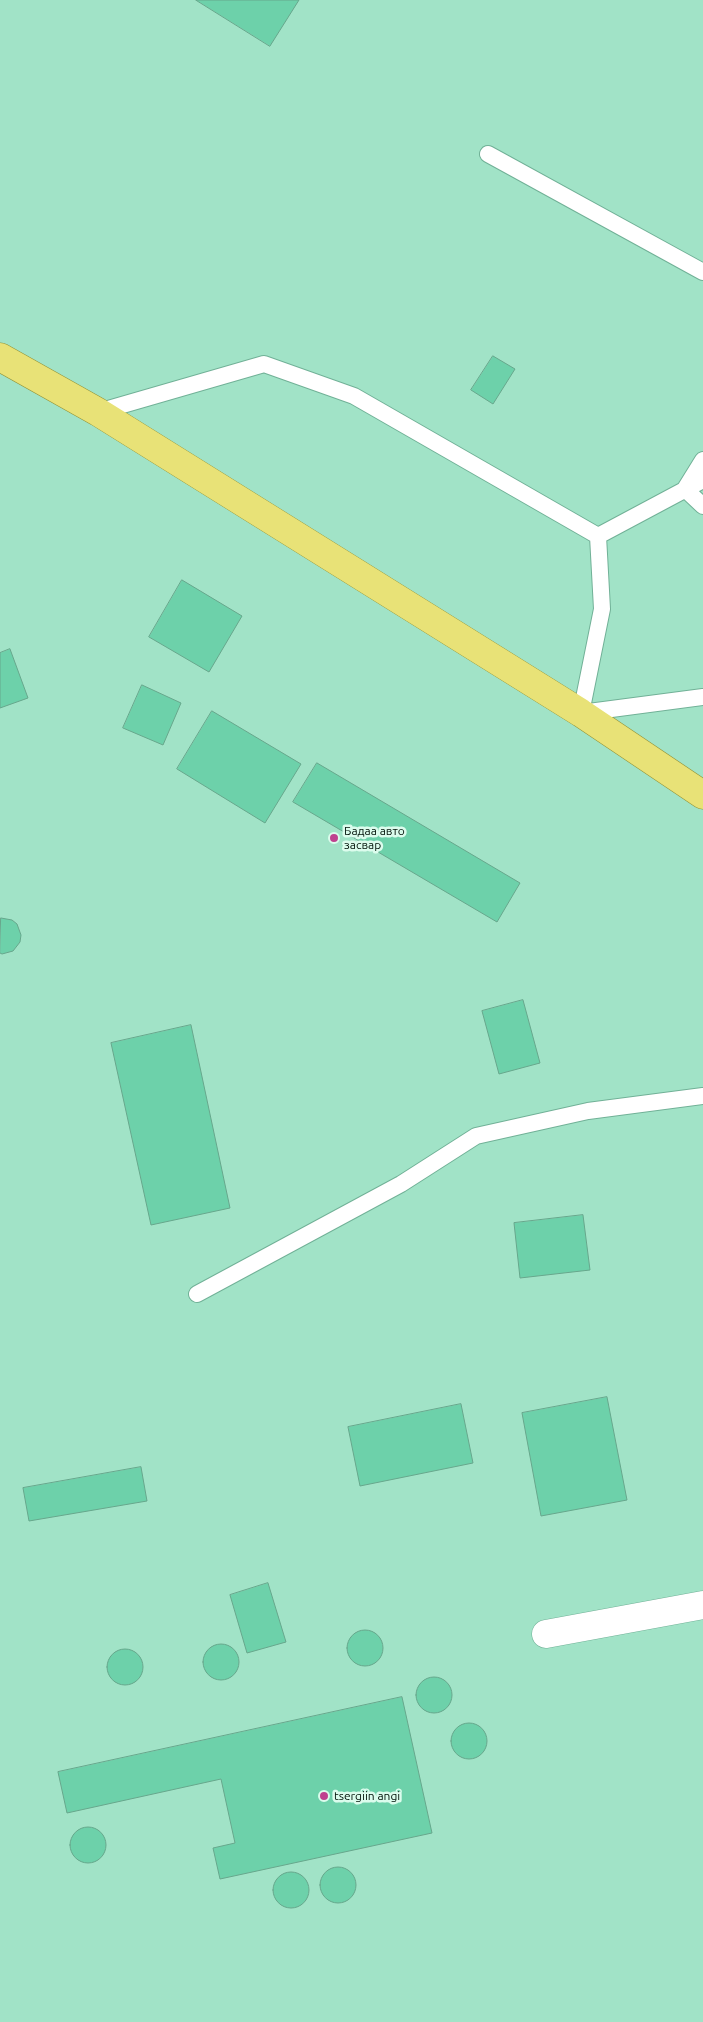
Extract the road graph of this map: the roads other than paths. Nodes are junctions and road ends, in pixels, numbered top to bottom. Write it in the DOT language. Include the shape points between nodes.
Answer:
graph roads {
  1 [pos="488,154"];
  2 [pos="703,272"];
  3 [pos="0,357"];
  4 [pos="98,412"];
  5 [pos="703,460"];
  6 [pos="703,480"];
  7 [pos="685,489"];
  8 [pos="703,506"];
  9 [pos="598,536"];
  10 [pos="703,697"];
  11 [pos="581,713"];
  12 [pos="703,795"];
  13 [pos="703,1096"];
  14 [pos="196,1294"];
  15 [pos="703,1605"];
  16 [pos="546,1634"];
  1 -- 2 [label="lane"];
  3 -- 4 [label="highway"];
  4 -- 9 [label="lane" via="264,364 354,396"];
  4 -- 11 [label="highway"];
  5 -- 7 [label="lane"];
  6 -- 7 [label="lane"];
  7 -- 8 [label="lane"];
  7 -- 9 [label="lane"];
  9 -- 11 [label="lane" via="602,609"];
  10 -- 11 [label="lane"];
  11 -- 12 [label="highway"];
  13 -- 14 [label="lane" via="588,1111 476,1136 401,1184"];
  15 -- 16 [label="street"];
}
